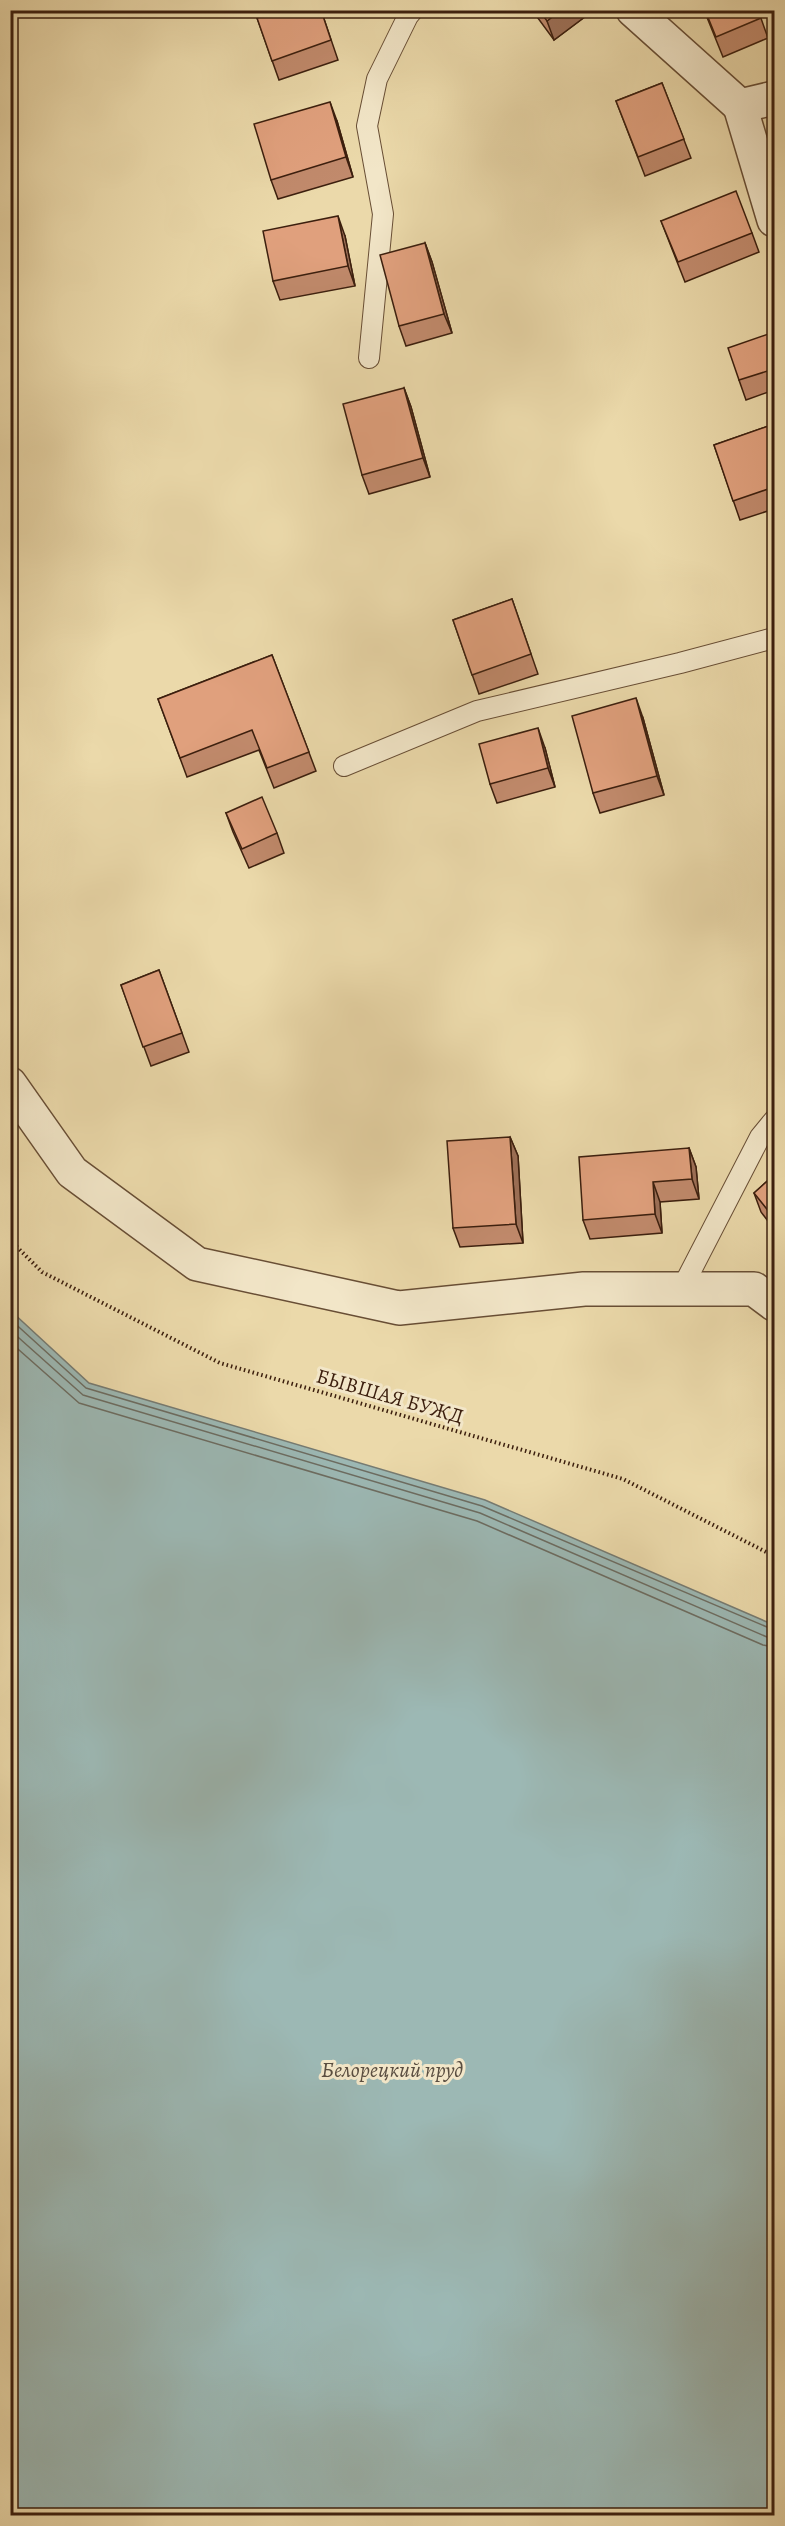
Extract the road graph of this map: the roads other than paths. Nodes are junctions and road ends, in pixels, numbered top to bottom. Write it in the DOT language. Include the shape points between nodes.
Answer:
graph roads {
  1 [pos="413,10"];
  2 [pos="633,10"];
  3 [pos="774,98"];
  4 [pos="740,106"];
  5 [pos="774,220"];
  6 [pos="369,358"];
  7 [pos="774,638"];
  8 [pos="344,766"];
  9 [pos="10,1084"];
  10 [pos="774,1120"];
  11 [pos="681,1290"];
  12 [pos="774,1304"];
  1 -- 6 [label="lane" via="377,79 367,126 382,214"];
  2 -- 4 [label="street"];
  3 -- 4 [label="street"];
  4 -- 5 [label="street"];
  7 -- 8 [label="lane" via="477,711"];
  9 -- 11 [label="street" via="72,1172 197,1264 399,1308 584,1289"];
  10 -- 11 [label="lane" via="760,1137"];
  11 -- 12 [label="street" via="754,1289"];
}
